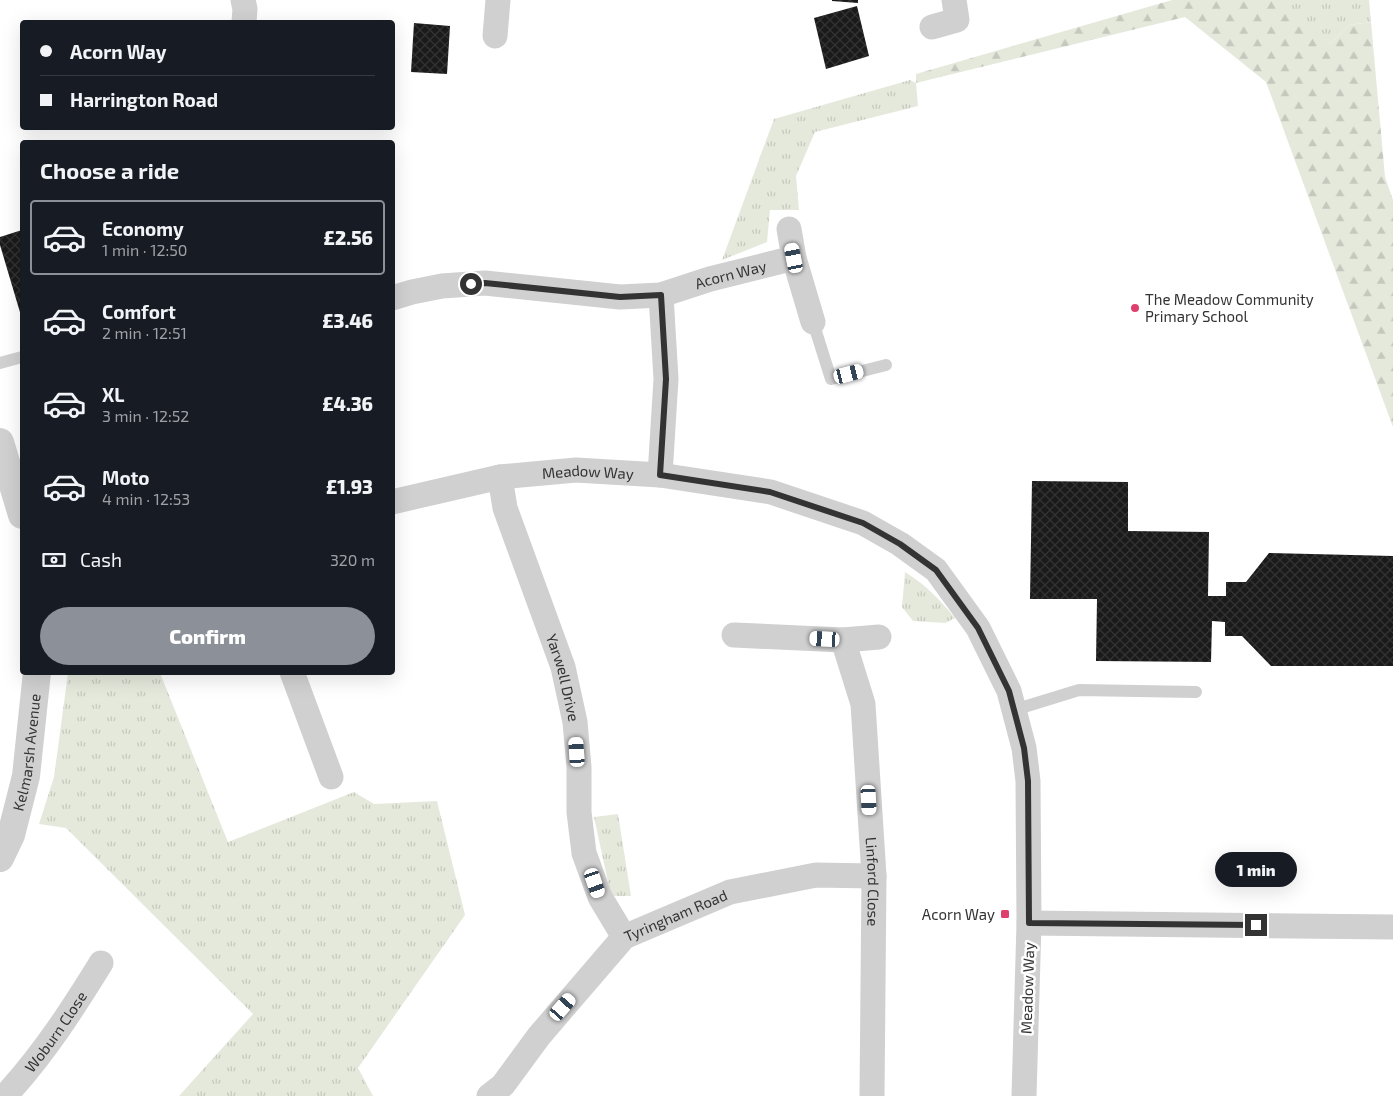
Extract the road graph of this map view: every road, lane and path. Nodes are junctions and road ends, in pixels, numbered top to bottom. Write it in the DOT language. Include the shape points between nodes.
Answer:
graph roads {
  1 [pos="243,0"];
  2 [pos="498,0"];
  3 [pos="954,0"];
  4 [pos="244,20"];
  5 [pos="932,27"];
  6 [pos="495,36"];
  7 [pos="789,229"];
  8 [pos="794,258"];
  9 [pos="661,295"];
  10 [pos="395,297"];
  11 [pos="813,322"];
  12 [pos="20,357"];
  13 [pos="0,364"];
  14 [pos="886,366"];
  15 [pos="0,442"];
  16 [pos="660,475"];
  17 [pos="500,477"];
  18 [pos="395,501"];
  19 [pos="20,508"];
  20 [pos="734,635"];
  21 [pos="879,637"];
  22 [pos="843,640"];
  23 [pos="37,675"];
  24 [pos="293,675"];
  25 [pos="1196,692"];
  26 [pos="1014,710"];
  27 [pos="331,777"];
  28 [pos="0,858"];
  29 [pos="874,876"];
  30 [pos="1029,923"];
  31 [pos="1393,927"];
  32 [pos="624,937"];
  33 [pos="101,963"];
  34 [pos="5,1096"];
  35 [pos="489,1096"];
  36 [pos="872,1096"];
  37 [pos="1024,1096"];
  1 -- 4 [label="street"];
  2 -- 6 [label="street"];
  3 -- 5 [label="street" via="958,20"];
  7 -- 8 [label="street"];
  8 -- 9 [label="street, Acorn Way"];
  8 -- 11 [label="street"];
  9 -- 10 [label="street, Acorn Way" via="620,297 485,283 442,286"];
  9 -- 16 [label="street" via="666,379"];
  11 -- 14 [label="lane" via="831,379"];
  12 -- 13 [label="lane"];
  15 -- 19 [label="street"];
  16 -- 17 [label="street, Meadow Way" via="576,470"];
  16 -- 26 [label="street, Meadow Way" via="770,492 863,523 900,544 936,570 978,628 1009,691"];
  17 -- 18 [label="street, Meadow Way"];
  17 -- 32 [label="street, Yarwell Drive" via="505,508 563,667 575,722 584,853 600,897"];
  20 -- 22 [label="street"];
  21 -- 22 [label="street"];
  22 -- 29 [label="street, Linford Close" via="863,704"];
  23 -- 28 [label="street, Kelmarsh Avenue" via="26,776 12,835"];
  24 -- 27 [label="street"];
  25 -- 26 [label="lane" via="1079,690"];
  26 -- 30 [label="street, Meadow Way" via="1028,781"];
  29 -- 32 [label="street, Tyringham Road" via="816,875 730,892"];
  29 -- 36 [label="street, Linford Close"];
  30 -- 31 [label="street"];
  30 -- 37 [label="street, Meadow Way"];
  32 -- 35 [label="street, Tyringham Road" via="539,1036 503,1085"];
  33 -- 34 [label="street, Woburn Close" via="54,1036"];
}
